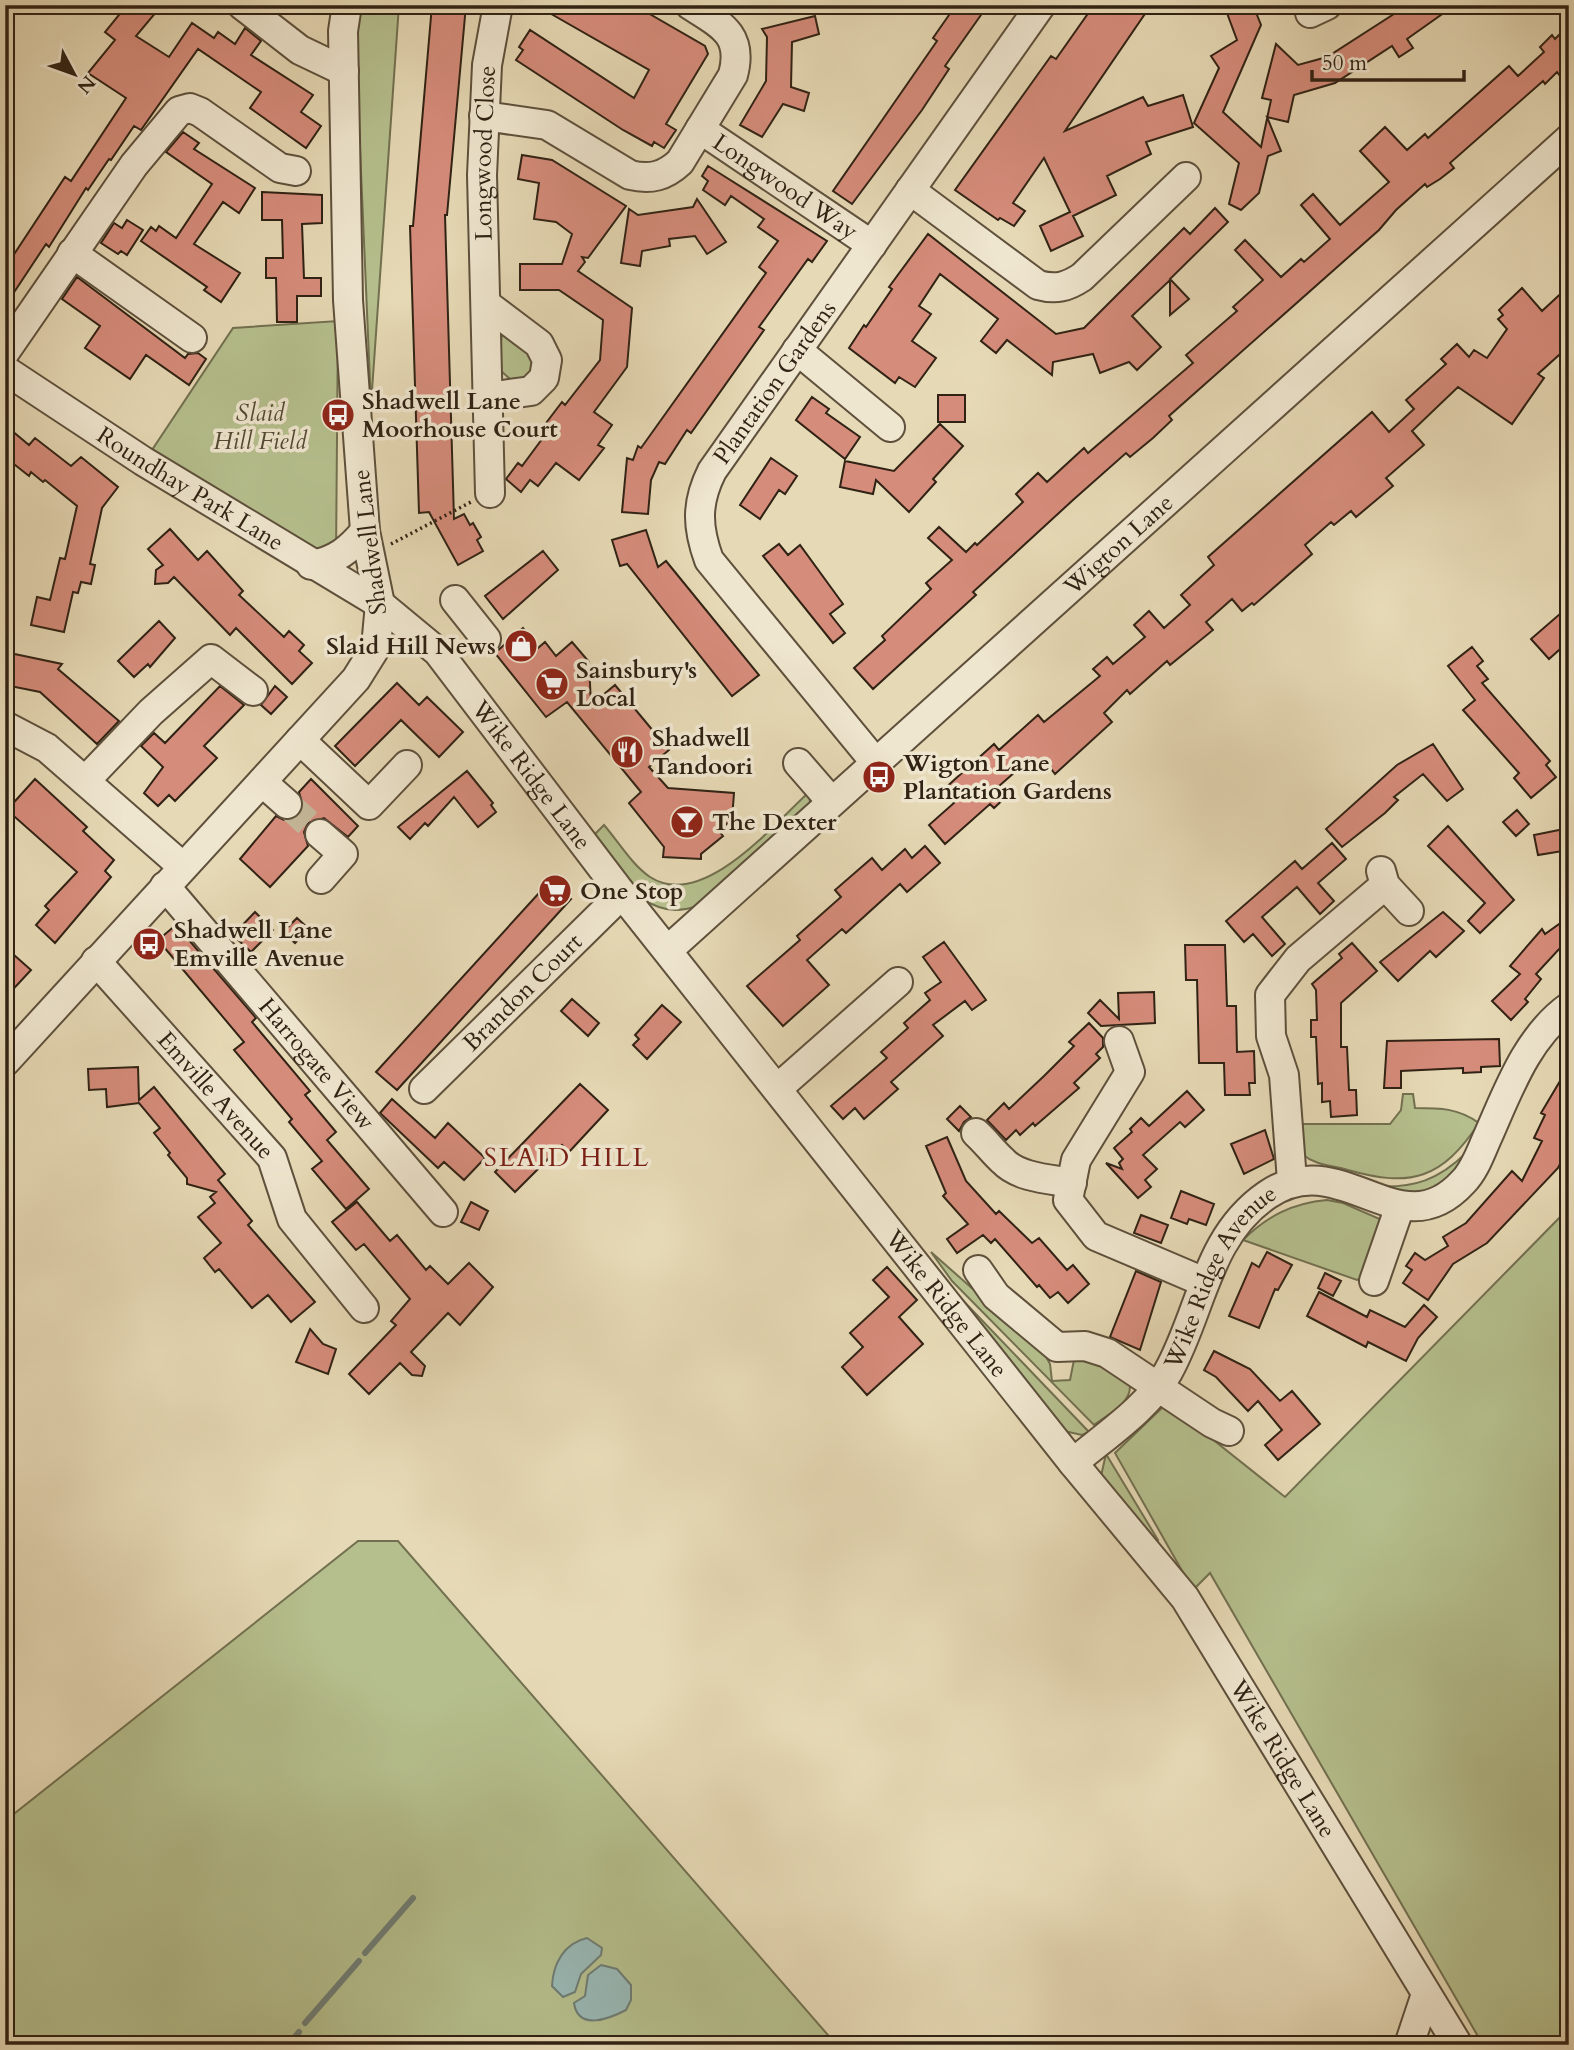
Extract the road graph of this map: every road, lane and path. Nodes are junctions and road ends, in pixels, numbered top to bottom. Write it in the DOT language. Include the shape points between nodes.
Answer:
graph roads {
  1 [pos="242,5"];
  2 [pos="347,5"];
  3 [pos="498,5"];
  4 [pos="690,5"];
  5 [pos="1041,5"];
  6 [pos="344,71"];
  7 [pos="484,116"];
  8 [pos="700,129"];
  9 [pos="1569,139"];
  10 [pos="296,171"];
  11 [pos="1185,177"];
  12 [pos="911,190"];
  13 [pos="872,245"];
  14 [pos="72,253"];
  15 [pos="486,304"];
  16 [pos="192,338"];
  17 [pos="797,350"];
  18 [pos="5,352"];
  19 [pos="5,370"];
  20 [pos="488,397"];
  21 [pos="890,427"];
  22 [pos="490,493"];
  23 [pos="367,541"];
  24 [pos="311,565"];
  25 [pos="455,600"];
  26 [pos="380,604"];
  27 [pos="438,652"];
  28 [pos="253,691"];
  29 [pos="5,726"];
  30 [pos="300,740"];
  31 [pos="798,762"];
  32 [pos="874,762"];
  33 [pos="407,765"];
  34 [pos="85,781"];
  35 [pos="262,782"];
  36 [pos="831,801"];
  37 [pos="287,804"];
  38 [pos="320,834"];
  39 [pos="173,876"];
  40 [pos="321,879"];
  41 [pos="622,894"];
  42 [pos="1409,911"];
  43 [pos="668,950"];
  44 [pos="96,961"];
  45 [pos="898,982"];
  46 [pos="1569,1007"];
  47 [pos="1119,1041"];
  48 [pos="5,1062"];
  49 [pos="778,1088"];
  50 [pos="424,1089"];
  51 [pos="975,1133"];
  52 [pos="1292,1181"];
  53 [pos="1072,1184"];
  54 [pos="1400,1206"];
  55 [pos="443,1212"];
  56 [pos="978,1270"];
  57 [pos="1374,1280"];
  58 [pos="1204,1282"];
  59 [pos="364,1308"];
  60 [pos="1158,1387"];
  61 [pos="1229,1431"];
  62 [pos="1073,1462"];
  63 [pos="1426,1994"];
  64 [pos="1409,2045"];
  65 [pos="1458,2045"];
  1 -- 6 [label="street" via="300,50"];
  2 -- 6 [label="street, Shadwell Lane" via="342,31"];
  3 -- 7 [label="street, Longwood Close"];
  4 -- 8 [label="street" via="722,25 736,48 733,75"];
  5 -- 12 [label="street, Plantation Gardens"];
  6 -- 23 [label="street, Shadwell Lane" via="348,300"];
  7 -- 8 [label="street" via="547,125 630,175 644,178 670,171"];
  7 -- 15 [label="street, Longwood Close"];
  8 -- 13 [label="street, Longwood Way"];
  9 -- 32 [label="street, Wigton Lane"];
  10 -- 14 [label="street" via="280,168 200,112 190,108 178,111"];
  11 -- 12 [label="street" via="1082,277 1061,288 1038,285"];
  12 -- 13 [label="street, Plantation Gardens"];
  13 -- 17 [label="street, Plantation Gardens"];
  14 -- 16 [label="street"];
  14 -- 18 [label="street"];
  15 -- 20 [label="street, Longwood Close"];
  15 -- 20 [label="street" via="540,344 547,360 544,378 531,391"];
  17 -- 21 [label="street"];
  17 -- 32 [label="street, Plantation Gardens" via="712,471 698,515 701,538 709,560"];
  19 -- 24 [label="street, Roundhay Park Lane"];
  20 -- 22 [label="street, Longwood Close"];
  22 -- 23 [label="path" via="403,540"];
  23 -- 24 [label="street"];
  23 -- 26 [label="street, Shadwell Lane"];
  24 -- 26 [label="street, Roundhay Park Lane"];
  25 -- 27 [label="street" via="480,632"];
  26 -- 27 [label="street, Wike Ridge Lane"];
  26 -- 30 [label="street, Shadwell Lane" via="376,647 356,679"];
  27 -- 41 [label="street, Wike Ridge Lane"];
  28 -- 34 [label="street" via="207,652"];
  29 -- 34 [label="street, Harrogate View" via="47,748"];
  30 -- 33 [label="street" via="369,805"];
  30 -- 35 [label="street, Shadwell Lane"];
  31 -- 36 [label="street"];
  32 -- 36 [label="street, Wigton Lane"];
  34 -- 39 [label="street, Harrogate View"];
  35 -- 37 [label="street"];
  35 -- 39 [label="street, Shadwell Lane"];
  36 -- 43 [label="street, Wigton Lane"];
  38 -- 40 [label="street" via="343,855"];
  39 -- 44 [label="street, Shadwell Lane"];
  39 -- 55 [label="street, Harrogate View"];
  41 -- 43 [label="street, Wike Ridge Lane"];
  41 -- 50 [label="street, Brandon Court"];
  42 -- 52 [label="street" via="1383,878 1298,959 1270,995 1271,1036 1284,1075"];
  43 -- 49 [label="street, Wike Ridge Lane"];
  44 -- 48 [label="street, Shadwell Lane"];
  44 -- 59 [label="street, Emville Avenue" via="272,1158 292,1219"];
  45 -- 49 [label="street"];
  46 -- 54 [label="street, Wike Ridge Avenue" via="1538,1039 1518,1070 1464,1182 1446,1197 1424,1205"];
  47 -- 53 [label="street" via="1139,1076 1076,1160"];
  49 -- 62 [label="street, Wike Ridge Lane"];
  51 -- 53 [label="street" via="1005,1174 1020,1172"];
  52 -- 54 [label="street, Wike Ridge Avenue" via="1337,1182"];
  52 -- 58 [label="street, Wike Ridge Avenue" via="1241,1216"];
  53 -- 58 [label="street" via="1069,1200 1096,1236"];
  54 -- 57 [label="street"];
  56 -- 60 [label="street" via="996,1296 1057,1346 1085,1346 1107,1353"];
  58 -- 60 [label="street, Wike Ridge Avenue" via="1188,1328"];
  60 -- 61 [label="street"];
  60 -- 62 [label="street, Wike Ridge Avenue"];
  62 -- 63 [label="street, Wike Ridge Lane" via="1185,1598"];
  63 -- 64 [label="street"];
  63 -- 65 [label="street, Wike Ridge Lane"];
}
